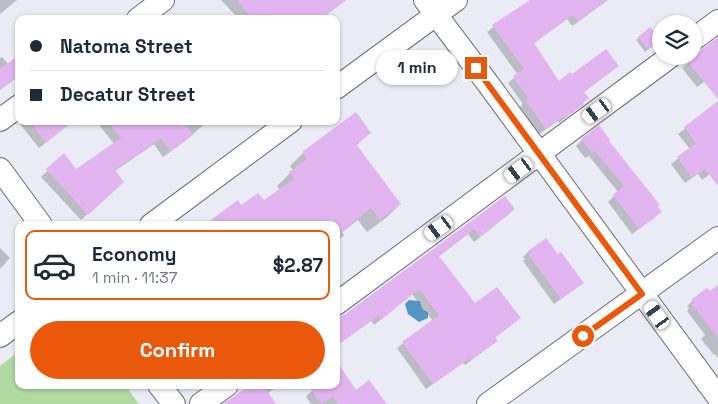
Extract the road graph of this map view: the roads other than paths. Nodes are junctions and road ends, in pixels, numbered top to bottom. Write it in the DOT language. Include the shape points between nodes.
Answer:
graph roads {
  1 [pos="163,0"];
  2 [pos="456,0"];
  3 [pos="431,7"];
  4 [pos="143,15"];
  5 [pos="718,21"];
  6 [pos="702,33"];
  7 [pos="658,65"];
  8 [pos="340,85"];
  9 [pos="15,109"];
  10 [pos="0,120"];
  11 [pos="286,125"];
  12 [pos="539,154"];
  13 [pos="0,169"];
  14 [pos="39,221"];
  15 [pos="156,221"];
  16 [pos="718,238"];
  17 [pos="642,294"];
  18 [pos="340,301"];
  19 [pos="15,325"];
  20 [pos="0,336"];
  21 [pos="162,389"];
  22 [pos="222,389"];
  23 [pos="718,397"];
  24 [pos="174,404"];
  25 [pos="201,404"];
  26 [pos="488,404"];
  1 -- 4 [label="street"];
  2 -- 3 [label="street"];
  3 -- 8 [label="street"];
  3 -- 12 [label="street"];
  5 -- 6 [label="street"];
  7 -- 12 [label="street"];
  9 -- 10 [label="street"];
  11 -- 15 [label="street"];
  12 -- 17 [label="street"];
  12 -- 18 [label="street"];
  13 -- 14 [label="street"];
  16 -- 17 [label="street"];
  17 -- 23 [label="street"];
  17 -- 26 [label="street"];
  19 -- 20 [label="street"];
  21 -- 24 [label="street"];
  22 -- 25 [label="street"];
}
